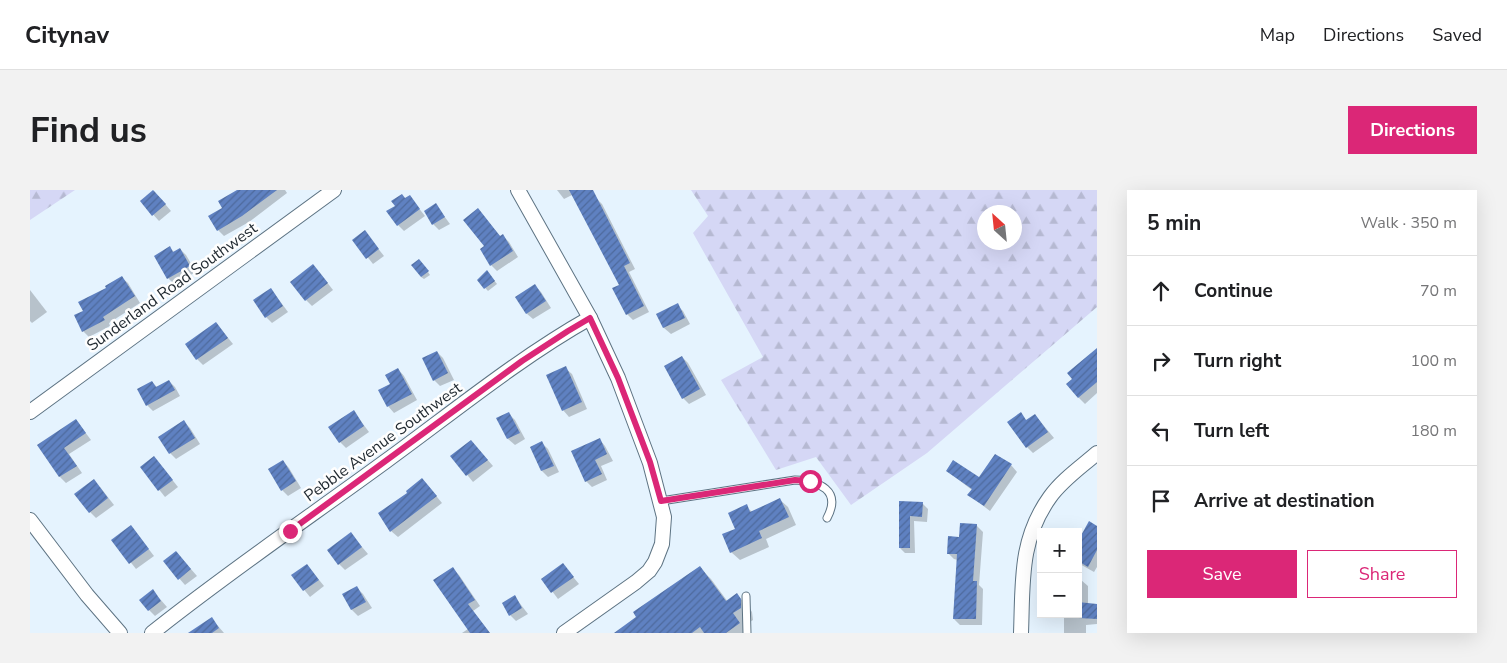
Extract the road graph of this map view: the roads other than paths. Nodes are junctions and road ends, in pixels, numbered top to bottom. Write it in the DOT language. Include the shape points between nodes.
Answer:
graph roads {
  1 [pos="334,190"];
  2 [pos="518,190"];
  3 [pos="590,318"];
  4 [pos="30,412"];
  5 [pos="1097,453"];
  6 [pos="661,501"];
  7 [pos="826,518"];
  8 [pos="30,520"];
  9 [pos="746,596"];
  10 [pos="120,633"];
  11 [pos="152,633"];
  12 [pos="564,633"];
  13 [pos="747,633"];
  14 [pos="1021,633"];
  1 -- 4 [label="street, Sunderland Road Southwest"];
  2 -- 3 [label="street"];
  3 -- 6 [label="street" via="618,378"];
  3 -- 11 [label="street, Pebble Avenue Southwest" via="522,361"];
  5 -- 14 [label="street" via="1050,497 1035,522 1025,557"];
  6 -- 7 [label="lane" via="776,482 810,481 825,488 830,495 831,509"];
  6 -- 12 [label="street" via="664,517 662,544 649,571"];
  8 -- 10 [label="street"];
  9 -- 13 [label="lane"];
}
